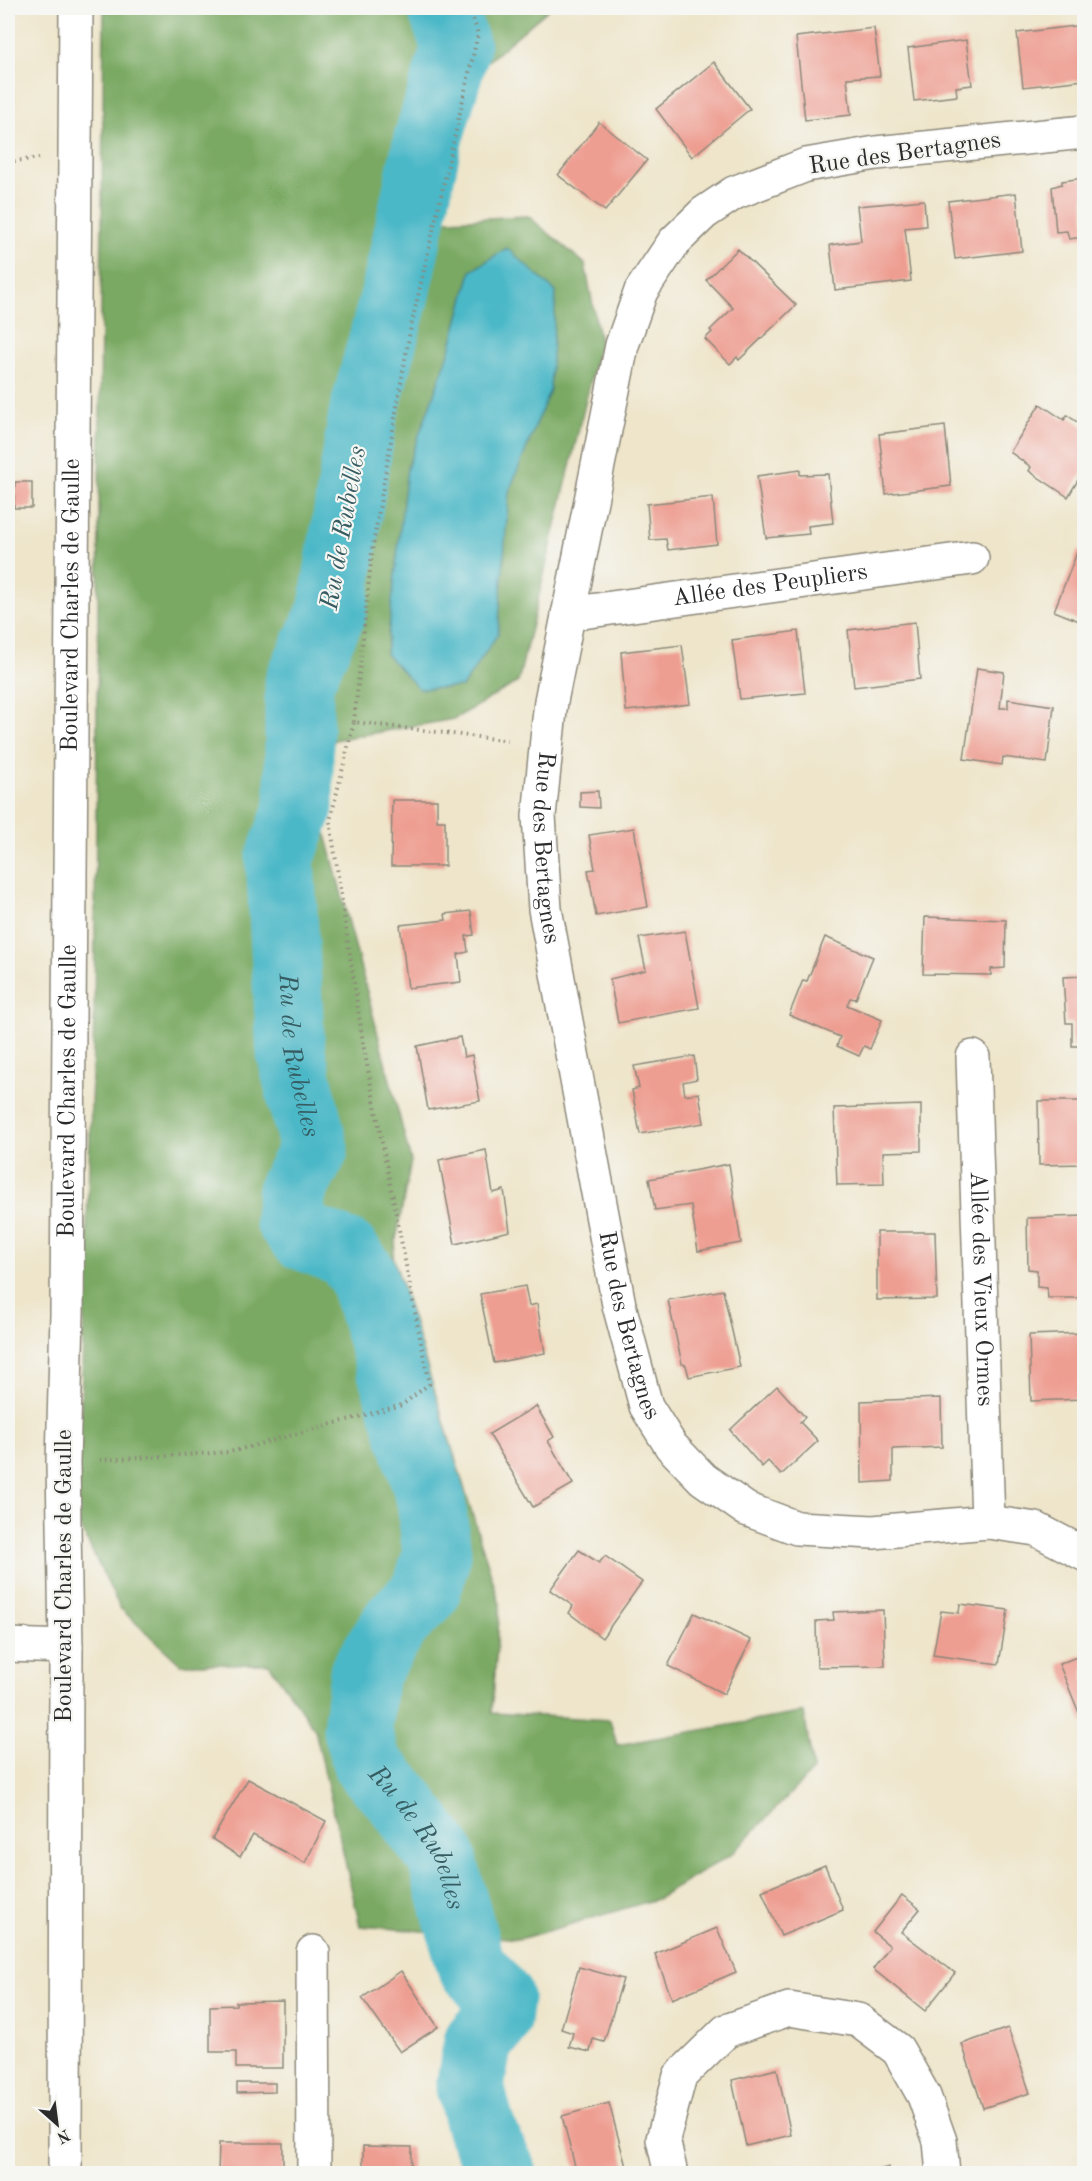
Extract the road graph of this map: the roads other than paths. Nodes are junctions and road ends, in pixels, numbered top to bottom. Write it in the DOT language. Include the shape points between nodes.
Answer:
graph roads {
  1 [pos="76,8"];
  2 [pos="1084,132"];
  3 [pos="972,558"];
  4 [pos="568,614"];
  5 [pos="974,1057"];
  6 [pos="988,1522"];
  7 [pos="1084,1554"];
  8 [pos="8,1645"];
  9 [pos="66,1647"];
  10 [pos="313,1952"];
  11 [pos="64,2174"];
  12 [pos="314,2174"];
  13 [pos="671,2174"];
  14 [pos="943,2174"];
  1 -- 9 [label="street, Boulevard Charles de Gaulle" via="63,1462"];
  2 -- 4 [label="street, Rue des Bertagnes" via="876,153 806,165 734,193 704,213 674,242 641,291 622,345"];
  3 -- 4 [label="street, Allée des Peupliers"];
  4 -- 6 [label="street, Rue des Bertagnes" via="551,701 539,816 545,909 619,1305 646,1406 671,1446 704,1479 746,1509 796,1528 873,1532"];
  5 -- 6 [label="street, Allée des Vieux Ormes"];
  6 -- 7 [label="street, Rue des Bertagnes" via="1035,1529"];
  8 -- 9 [label="street"];
  9 -- 11 [label="street, Boulevard Charles de Gaulle"];
  10 -- 12 [label="street"];
  13 -- 14 [label="street" via="663,2139 680,2076 726,2031 789,2009 858,2020 898,2050 924,2096 940,2141"];
}
